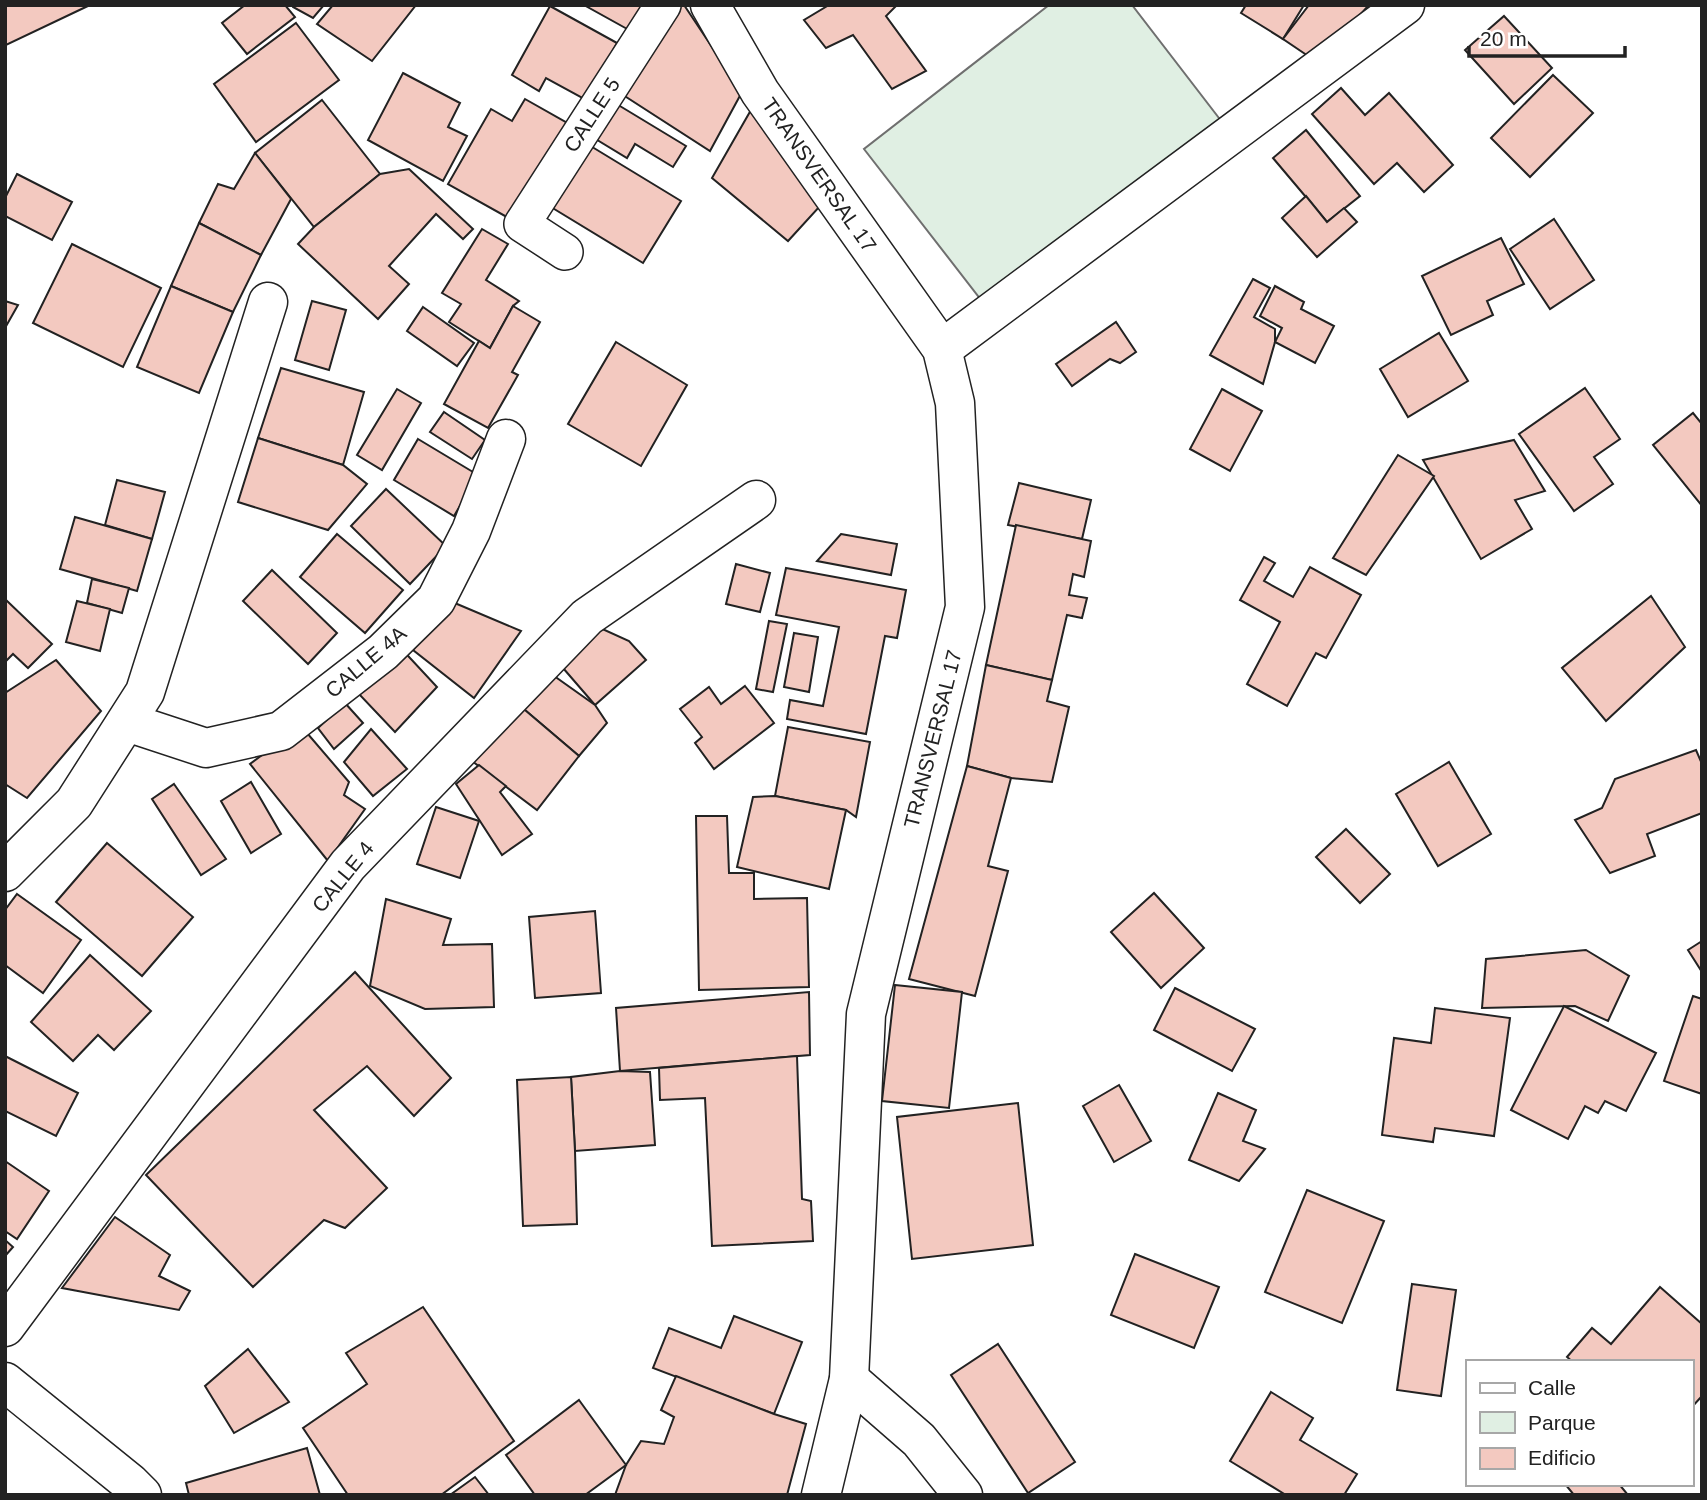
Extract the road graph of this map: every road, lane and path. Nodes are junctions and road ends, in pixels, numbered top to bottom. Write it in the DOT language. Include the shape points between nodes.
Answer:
graph roads {
  1 [pos="663,5"];
  2 [pos="709,5"];
  3 [pos="1405,5"];
  4 [pos="565,251"];
  5 [pos="268,302"];
  6 [pos="942,349"];
  7 [pos="506,439"];
  8 [pos="756,500"];
  9 [pos="127,722"];
  10 [pos="5,872"];
  11 [pos="5,1327"];
  12 [pos="849,1379"];
  13 [pos="5,1382"];
  14 [pos="142,1495"];
  15 [pos="821,1495"];
  16 [pos="963,1495"];
  1 -- 4 [label="street, CALLE 5" via="522,224"];
  2 -- 6 [label="street, TRANSVERSAL 17" via="760,92"];
  3 -- 6 [label="street"];
  5 -- 9 [label="street" via="145,692"];
  6 -- 12 [label="street, TRANSVERSAL 17" via="955,403 965,607 866,1014"];
  7 -- 9 [label="street, CALLE 4A" via="471,531 436,600 383,652 281,731 206,748"];
  8 -- 11 [label="street, CALLE 4" via="587,617 348,866"];
  9 -- 10 [label="street" via="74,803"];
  12 -- 15 [label="street, TRANSVERSAL 17"];
  12 -- 16 [label="street" via="919,1440"];
  13 -- 14 [label="street"];
}
